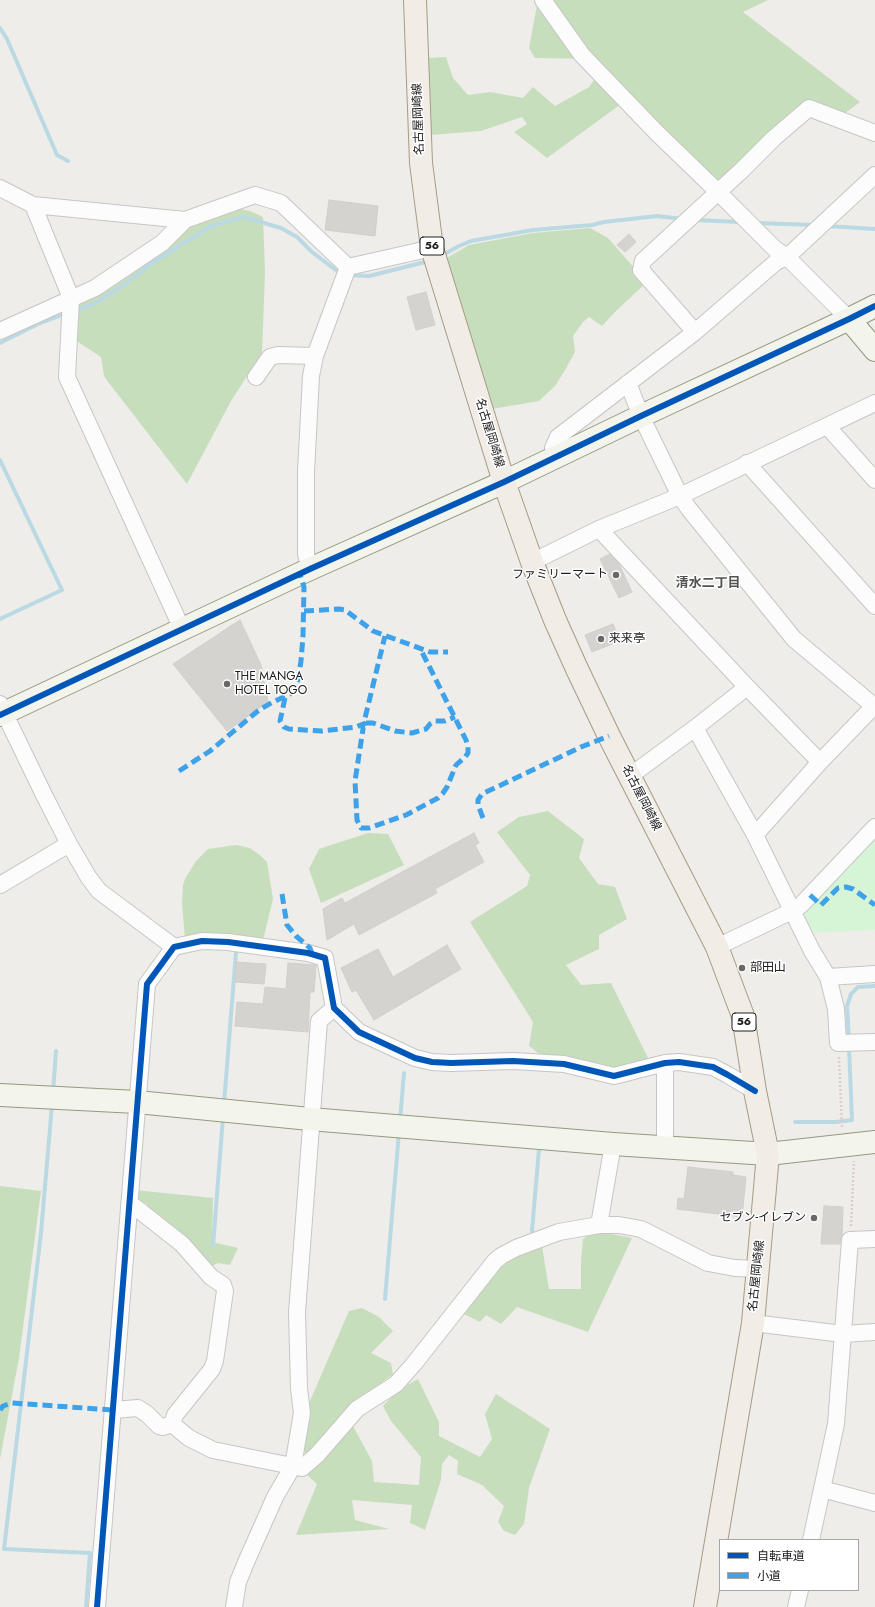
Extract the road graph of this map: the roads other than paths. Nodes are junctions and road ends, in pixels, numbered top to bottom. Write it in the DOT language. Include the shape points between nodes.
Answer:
graph roads {
  1 [pos="416,0"];
  2 [pos="543,0"];
  3 [pos="875,133"];
  4 [pos="875,175"];
  5 [pos="0,188"];
  6 [pos="718,192"];
  7 [pos="33,205"];
  8 [pos="185,220"];
  9 [pos="432,248"];
  10 [pos="787,257"];
  11 [pos="348,267"];
  12 [pos="71,298"];
  13 [pos="875,306"];
  14 [pos="849,320"];
  15 [pos="0,331"];
  16 [pos="695,332"];
  17 [pos="875,350"];
  18 [pos="315,356"];
  19 [pos="256,377"];
  20 [pos="628,383"];
  21 [pos="875,403"];
  22 [pos="641,416"];
  23 [pos="827,426"];
  24 [pos="555,457"];
  25 [pos="747,463"];
  26 [pos="875,480"];
  27 [pos="504,482"];
  28 [pos="680,496"];
  29 [pos="599,529"];
  30 [pos="532,562"];
  31 [pos="310,569"];
  32 [pos="875,606"];
  33 [pos="182,629"];
  34 [pos="747,687"];
  35 [pos="875,706"];
  36 [pos="1,711"];
  37 [pos="695,728"];
  38 [pos="820,762"];
  39 [pos="630,776"];
  40 [pos="875,827"];
  41 [pos="755,835"];
  42 [pos="69,844"];
  43 [pos="0,885"];
  44 [pos="792,911"];
  45 [pos="717,947"];
  46 [pos="174,948"];
  47 [pos="875,974"];
  48 [pos="828,978"];
  49 [pos="334,1008"];
  50 [pos="875,1042"];
  51 [pos="665,1063"];
  52 [pos="755,1091"];
  53 [pos="0,1095"];
  54 [pos="137,1102"];
  55 [pos="310,1120"];
  56 [pos="613,1144"];
  57 [pos="857,1144"];
  58 [pos="665,1147"];
  59 [pos="768,1154"];
  60 [pos="129,1205"];
  61 [pos="599,1225"];
  62 [pos="875,1239"];
  63 [pos="759,1269"];
  64 [pos="753,1323"];
  65 [pos="875,1332"];
  66 [pos="843,1334"];
  67 [pos="113,1410"];
  68 [pos="172,1424"];
  69 [pos="293,1466"];
  70 [pos="822,1489"];
  71 [pos="875,1503"];
  72 [pos="811,1539"];
  73 [pos="800,1591"];
  74 [pos="97,1607"];
  75 [pos="234,1607"];
  76 [pos="705,1607"];
  77 [pos="796,1607"];
  1 -- 9 [label="main road, 名古屋岡崎線 / 56" via="421,163"];
  2 -- 6 [label="street" via="582,55"];
  3 -- 6 [label="street" via="809,108"];
  4 -- 10 [label="street"];
  5 -- 7 [label="street"];
  6 -- 10 [label="street" via="774,249"];
  6 -- 16 [label="street" via="642,261 641,270"];
  7 -- 8 [label="street"];
  7 -- 12 [label="street"];
  8 -- 11 [label="street" via="255,195 281,203"];
  8 -- 12 [label="street" via="162,243 95,288"];
  9 -- 11 [label="street"];
  9 -- 27 [label="main road, 名古屋岡崎線 / 56"];
  10 -- 14 [label="street"];
  10 -- 16 [label="street" via="776,262"];
  11 -- 18 [label="street"];
  12 -- 15 [label="street"];
  12 -- 33 [label="street" via="67,377"];
  13 -- 14 [label="street"];
  14 -- 17 [label="street"];
  14 -- 22 [label="street"];
  16 -- 20 [label="street"];
  18 -- 19 [label="street" via="270,357"];
  18 -- 31 [label="street" via="311,376 306,472 306,554"];
  20 -- 22 [label="street"];
  20 -- 24 [label="street" via="558,437 553,448"];
  21 -- 23 [label="street"];
  22 -- 24 [label="street"];
  22 -- 28 [label="street"];
  23 -- 25 [label="street"];
  23 -- 26 [label="street"];
  24 -- 27 [label="street"];
  25 -- 28 [label="street"];
  25 -- 32 [label="street"];
  27 -- 30 [label="main road, 名古屋岡崎線 / 56"];
  27 -- 31 [label="street"];
  28 -- 29 [label="street"];
  28 -- 35 [label="street" via="794,639"];
  29 -- 30 [label="street"];
  29 -- 34 [label="street"];
  30 -- 39 [label="main road, 名古屋岡崎線 / 56" via="577,669"];
  31 -- 33 [label="street"];
  33 -- 36 [label="street"];
  34 -- 37 [label="street"];
  34 -- 38 [label="street"];
  35 -- 38 [label="street"];
  36 -- 42 [label="street"];
  37 -- 39 [label="street"];
  37 -- 41 [label="street"];
  38 -- 41 [label="street"];
  39 -- 45 [label="main road, 名古屋岡崎線 / 56"];
  40 -- 44 [label="street" via="801,905"];
  41 -- 44 [label="street"];
  42 -- 43 [label="street"];
  42 -- 46 [label="street" via="99,891"];
  44 -- 45 [label="street"];
  44 -- 48 [label="street"];
  45 -- 52 [label="main road, 名古屋岡崎線 / 56" via="743,1016"];
  46 -- 49 [label="street" via="202,941 228,942 308,953 325,958"];
  46 -- 54 [label="street" via="147,984"];
  47 -- 48 [label="street"];
  48 -- 50 [label="street" via="836,1009 838,1044"];
  49 -- 51 [label="street" via="359,1032 415,1058 432,1062 513,1061 564,1064 614,1076"];
  49 -- 55 [label="street" via="319,1021"];
  51 -- 52 [label="street" via="679,1062 713,1067"];
  51 -- 58 [label="street"];
  52 -- 59 [label="main road, 名古屋岡崎線 / 56"];
  53 -- 54 [label="street"];
  54 -- 55 [label="street"];
  54 -- 60 [label="street"];
  55 -- 56 [label="street"];
  55 -- 69 [label="street" via="297,1312 302,1413"];
  56 -- 58 [label="street"];
  56 -- 61 [label="street"];
  57 -- 59 [label="street"];
  58 -- 59 [label="street"];
  59 -- 63 [label="main road, 名古屋岡崎線 / 56"];
  60 -- 67 [label="street"];
  60 -- 68 [label="street" via="182,1244 211,1277 223,1285 225,1291 212,1369 175,1415"];
  61 -- 63 [label="street" via="642,1229 708,1263"];
  61 -- 69 [label="street" via="559,1232 501,1256 396,1384 357,1409 302,1468"];
  62 -- 66 [label="street" via="850,1240"];
  63 -- 64 [label="main road, 名古屋岡崎線 / 56"];
  64 -- 66 [label="street"];
  64 -- 76 [label="main road, 名古屋岡崎線 / 56"];
  65 -- 66 [label="street"];
  66 -- 70 [label="street" via="836,1424"];
  67 -- 68 [label="street" via="138,1408 159,1426"];
  67 -- 74 [label="street"];
  68 -- 69 [label="street" via="189,1438 212,1450"];
  69 -- 75 [label="street" via="275,1497 247,1560 238,1582"];
  70 -- 71 [label="street"];
  70 -- 72 [label="street"];
  73 -- 77 [label="street"];
}
